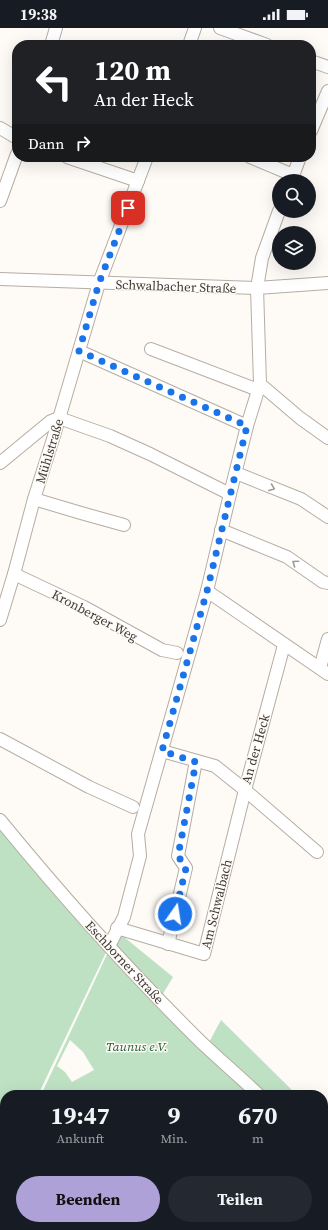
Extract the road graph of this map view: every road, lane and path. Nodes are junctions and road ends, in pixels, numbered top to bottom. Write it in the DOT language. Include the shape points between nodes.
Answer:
graph roads {
  1 [pos="56,28"];
  2 [pos="195,28"];
  3 [pos="220,28"];
  4 [pos="52,40"];
  5 [pos="191,40"];
  6 [pos="253,40"];
  7 [pos="316,63"];
  8 [pos="328,67"];
  9 [pos="328,91"];
  10 [pos="316,119"];
  11 [pos="0,128"];
  12 [pos="12,135"];
  13 [pos="14,162"];
  14 [pos="82,162"];
  15 [pos="145,162"];
  16 [pos="260,162"];
  17 [pos="298,162"];
  18 [pos="284,174"];
  19 [pos="294,174"];
  20 [pos="138,181"];
  21 [pos="0,200"];
  22 [pos="276,218"];
  23 [pos="0,279"];
  24 [pos="99,283"];
  25 [pos="328,283"];
  26 [pos="256,288"];
  27 [pos="151,349"];
  28 [pos="79,351"];
  29 [pos="259,387"];
  30 [pos="59,418"];
  31 [pos="247,426"];
  32 [pos="327,433"];
  33 [pos="0,463"];
  34 [pos="236,473"];
  35 [pos="230,494"];
  36 [pos="34,499"];
  37 [pos="328,517"];
  38 [pos="124,525"];
  39 [pos="221,530"];
  40 [pos="14,574"];
  41 [pos="328,583"];
  42 [pos="207,591"];
  43 [pos="0,620"];
  44 [pos="328,639"];
  45 [pos="284,645"];
  46 [pos="177,653"];
  47 [pos="324,671"];
  48 [pos="0,739"];
  49 [pos="162,751"];
  50 [pos="196,762"];
  51 [pos="245,790"];
  52 [pos="133,807"];
  53 [pos="0,820"];
  54 [pos="317,852"];
  55 [pos="117,928"];
  56 [pos="168,944"];
  57 [pos="109,946"];
  58 [pos="254,1090"];
  1 -- 4 [label="street"];
  2 -- 5 [label="street"];
  3 -- 6 [label="street"];
  7 -- 8 [label="street"];
  9 -- 10 [label="street"];
  11 -- 12 [label="street"];
  13 -- 21 [label="street"];
  14 -- 20 [label="street"];
  15 -- 20 [label="street, Mühlstraße"];
  16 -- 18 [label="street"];
  17 -- 19 [label="street"];
  20 -- 24 [label="street, Mühlstraße"];
  22 -- 26 [label="street" via="262,258"];
  23 -- 24 [label="street, Schwalbacher Straße"];
  24 -- 26 [label="street, Schwalbacher Straße"];
  24 -- 28 [label="street, Mühlstraße"];
  25 -- 26 [label="street, Schwalbacher Straße"];
  26 -- 29 [label="street"];
  27 -- 29 [label="street"];
  28 -- 30 [label="street, Mühlstraße"];
  28 -- 31 [label="street"];
  29 -- 31 [label="street"];
  29 -- 32 [label="street" via="300,418"];
  30 -- 33 [label="street" via="51,421"];
  30 -- 35 [label="street" via="110,436"];
  30 -- 36 [label="street, Mühlstraße"];
  31 -- 34 [label="street"];
  34 -- 35 [label="street"];
  34 -- 37 [label="street, one-way" via="301,499"];
  35 -- 39 [label="street"];
  36 -- 38 [label="street"];
  36 -- 40 [label="street, Mühlstraße"];
  41 -- 39 [label="street, one-way" via="288,557"];
  39 -- 42 [label="street"];
  40 -- 43 [label="street, Mühlstraße"];
  40 -- 46 [label="street, Kronberger Weg" via="84,606 162,650"];
  42 -- 45 [label="street"];
  42 -- 49 [label="street"];
  44 -- 47 [label="street"];
  45 -- 47 [label="street"];
  45 -- 51 [label="street, An der Heck"];
  48 -- 52 [label="street" via="89,787"];
  49 -- 50 [label="street, An der Heck"];
  49 -- 55 [label="street" via="138,834 140,856 124,917"];
  50 -- 51 [label="street, An der Heck" via="215,766"];
  50 -- 56 [label="street" via="178,856 186,868"];
  51 -- 54 [label="street"];
  51 -- 56 [label="street, Am Schwalbach" via="204,954"];
  53 -- 57 [label="street, Eschborner Straße"];
  55 -- 56 [label="street, Am Schwalbach"];
  55 -- 57 [label="street"];
  57 -- 58 [label="street, Eschborner Straße" via="201,1042"];
}
